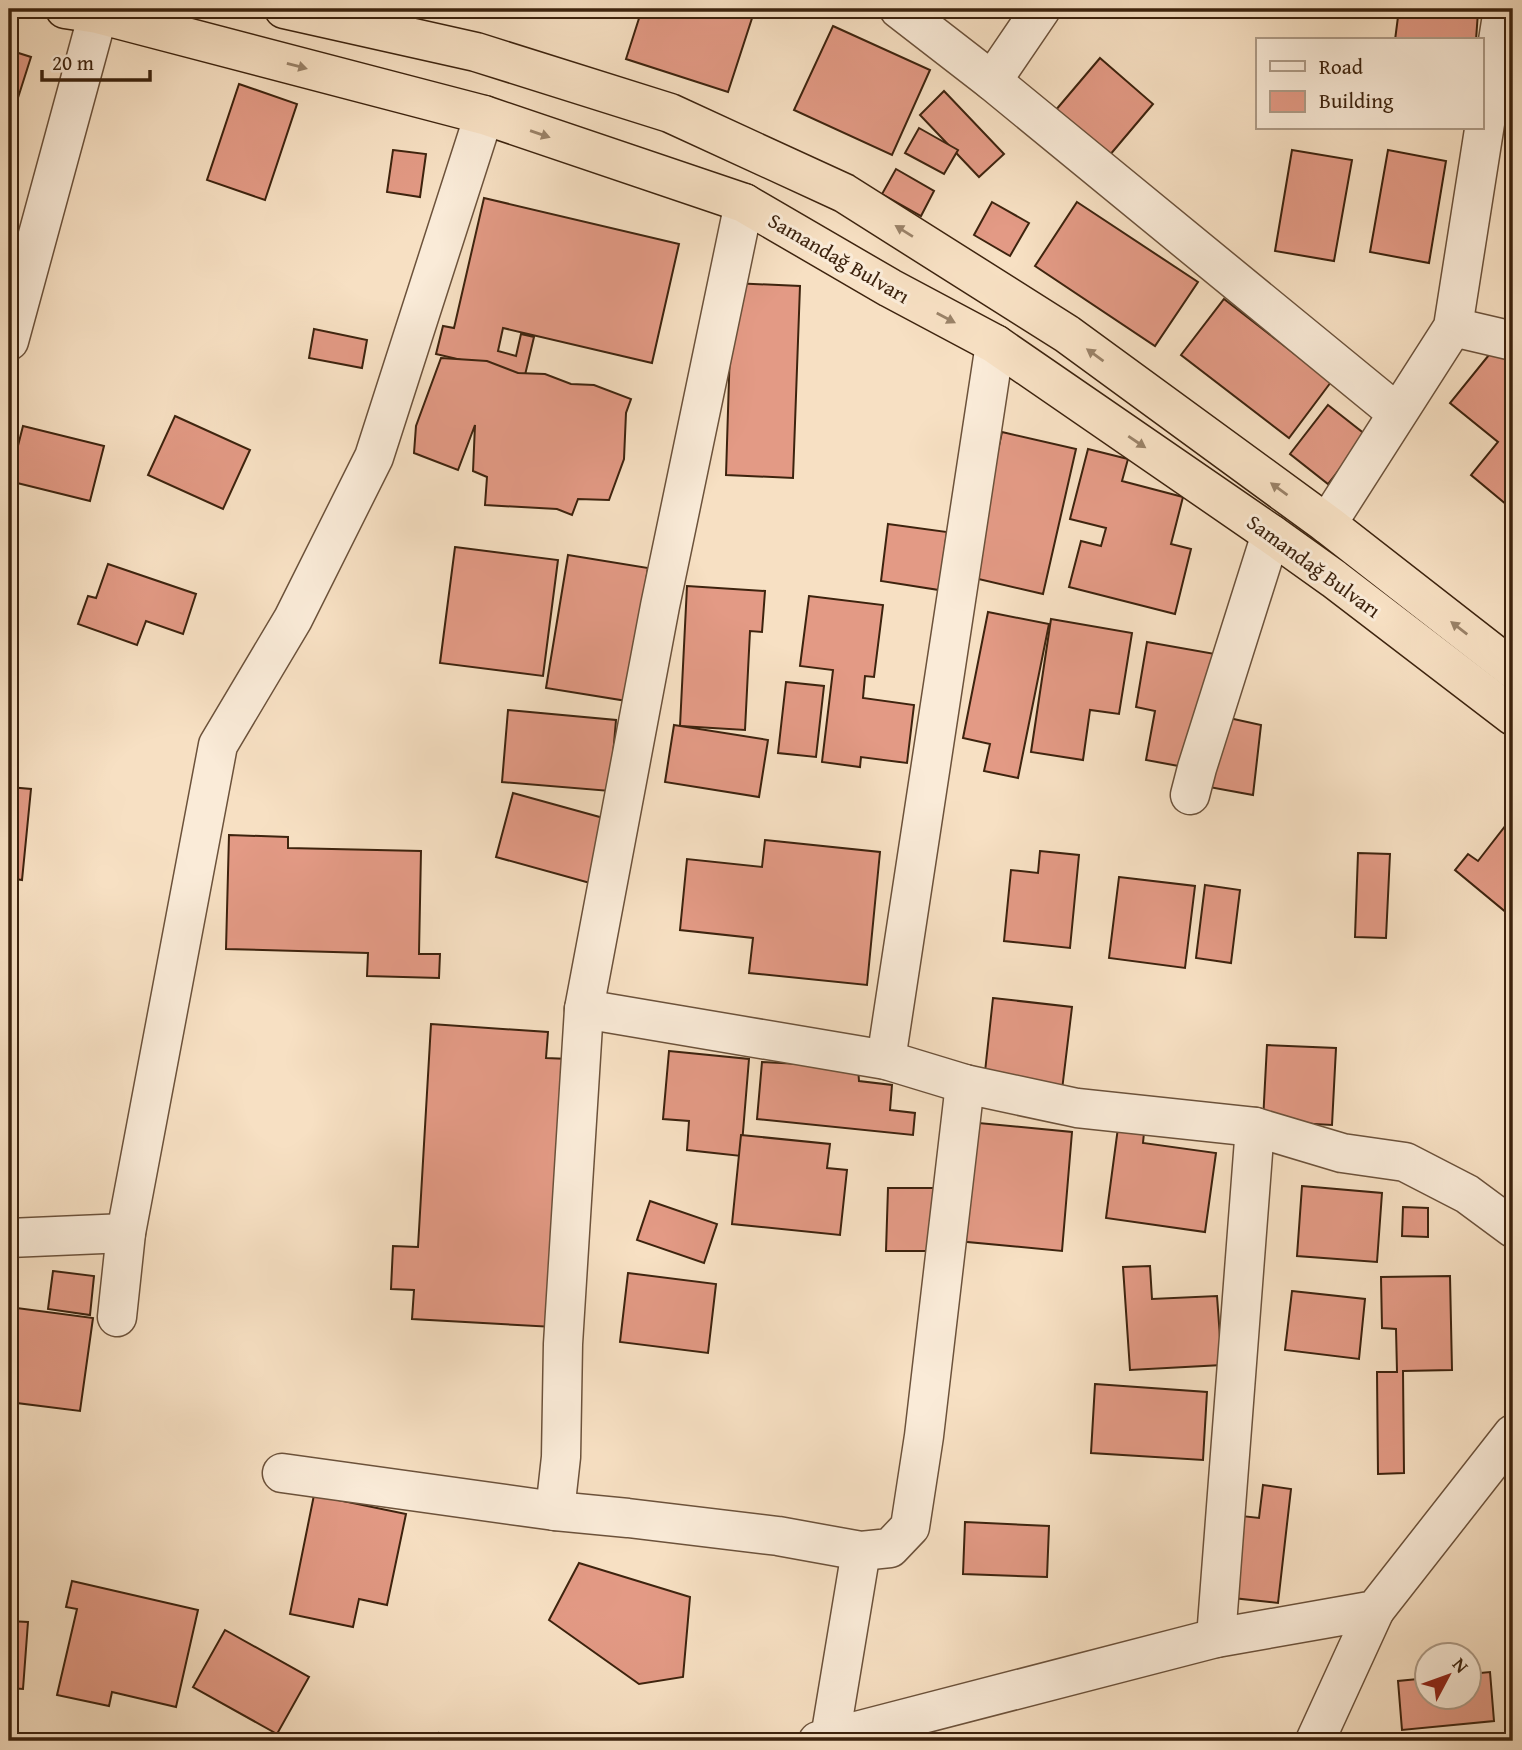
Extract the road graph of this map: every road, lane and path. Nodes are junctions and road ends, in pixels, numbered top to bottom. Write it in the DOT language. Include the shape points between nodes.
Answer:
graph roads {
  1 [pos="284,9"];
  2 [pos="899,9"];
  3 [pos="1041,9"];
  4 [pos="1503,9"];
  5 [pos="81,11"];
  6 [pos="992,81"];
  7 [pos="484,115"];
  8 [pos="1484,130"];
  9 [pos="1484,130"];
  10 [pos="744,203"];
  11 [pos="1453,327"];
  12 [pos="9,341"];
  13 [pos="1513,341"];
  14 [pos="995,344"];
  15 [pos="1398,413"];
  16 [pos="1327,523"];
  17 [pos="1271,534"];
  18 [pos="1513,669"];
  19 [pos="1513,716"];
  20 [pos="1190,795"];
  21 [pos="584,1009"];
  22 [pos="886,1060"];
  23 [pos="965,1084"];
  24 [pos="1255,1127"];
  25 [pos="1513,1228"];
  26 [pos="126,1233"];
  27 [pos="9,1238"];
  28 [pos="117,1317"];
  29 [pos="1513,1434"];
  30 [pos="282,1473"];
  31 [pos="555,1511"];
  32 [pos="861,1551"];
  33 [pos="1375,1611"];
  34 [pos="1216,1637"];
  35 [pos="824,1740"];
  36 [pos="1315,1741"];
  16 -- 1 [label="highway, Samandağ Bulvarı, one-way" via="1067,334 844,193 670,113 476,52"];
  2 -- 6 [label="street"];
  3 -- 6 [label="street"];
  4 -- 8 [label="street"];
  5 -- 7 [label="highway, Samandağ Bulvarı, one-way"];
  5 -- 12 [label="street"];
  6 -- 15 [label="street"];
  7 -- 10 [label="highway, Samandağ Bulvarı, one-way"];
  7 -- 26 [label="street" via="374,457 293,619 218,745"];
  9 -- 11 [label="street"];
  10 -- 14 [label="highway, Samandağ Bulvarı, one-way"];
  10 -- 21 [label="street" via="660,606"];
  11 -- 13 [label="street"];
  11 -- 15 [label="street"];
  14 -- 17 [label="highway, Samandağ Bulvarı, one-way"];
  14 -- 22 [label="street"];
  15 -- 16 [label="street"];
  18 -- 16 [label="highway, Samandağ Bulvarı, one-way"];
  17 -- 19 [label="highway, Samandağ Bulvarı"];
  17 -- 20 [label="street"];
  21 -- 22 [label="street"];
  21 -- 31 [label="street"];
  22 -- 23 [label="street"];
  23 -- 24 [label="street" via="1076,1108"];
  23 -- 32 [label="street" via="910,1527 890,1548"];
  24 -- 25 [label="street" via="1342,1153 1405,1162 1467,1194"];
  24 -- 34 [label="street"];
  26 -- 27 [label="street"];
  26 -- 28 [label="street"];
  29 -- 33 [label="street"];
  30 -- 31 [label="street"];
  31 -- 32 [label="street" via="687,1524"];
  32 -- 35 [label="street"];
  33 -- 34 [label="street"];
  33 -- 36 [label="street"];
  34 -- 35 [label="street"];
}
